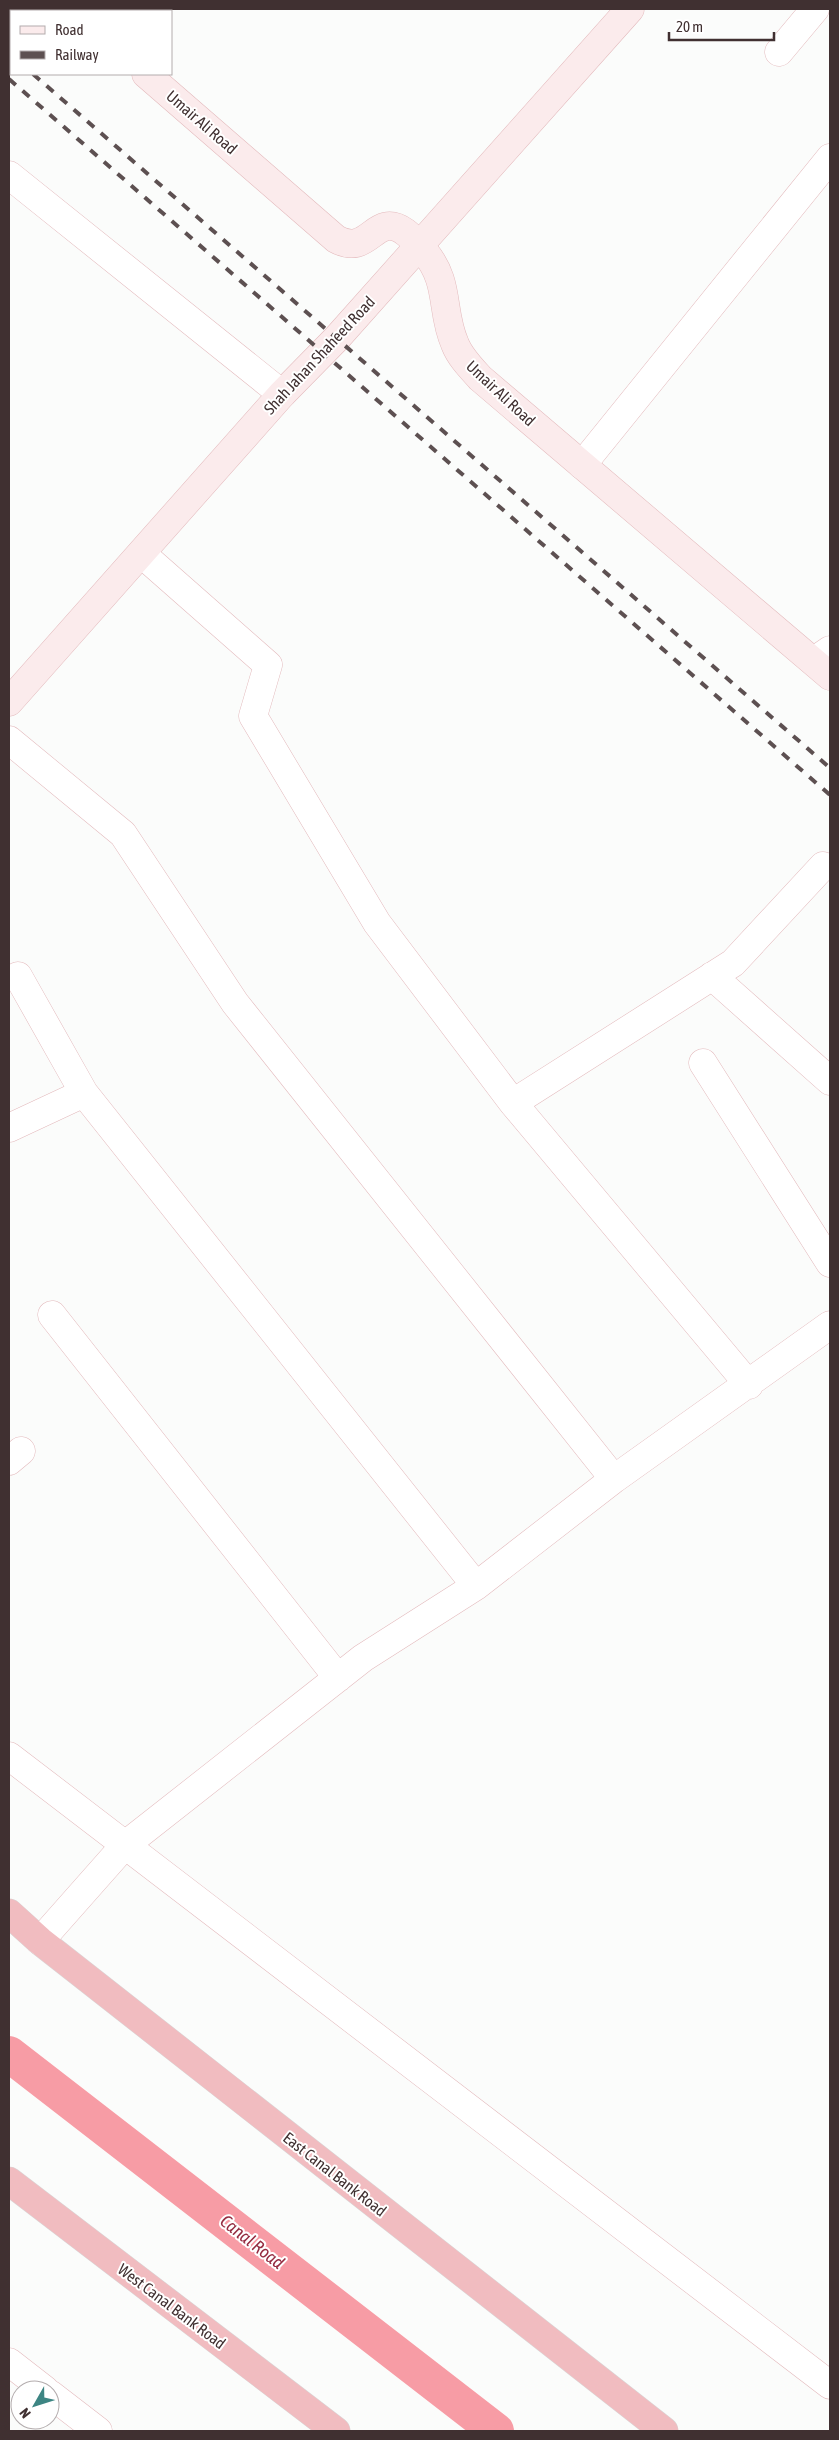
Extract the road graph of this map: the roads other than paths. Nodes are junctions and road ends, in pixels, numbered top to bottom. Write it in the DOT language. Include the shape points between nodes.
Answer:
graph roads {
  1 [pos="630,9"];
  2 [pos="815,9"];
  3 [pos="779,52"];
  4 [pos="147,75"];
  5 [pos="830,158"];
  6 [pos="9,175"];
  7 [pos="418,245"];
  8 [pos="282,394"];
  9 [pos="582,465"];
  10 [pos="142,554"];
  11 [pos="825,663"];
  12 [pos="9,702"];
  13 [pos="9,740"];
  14 [pos="823,866"];
  15 [pos="18,976"];
  16 [pos="712,976"];
  17 [pos="703,1063"];
  18 [pos="830,1081"];
  19 [pos="84,1093"];
  20 [pos="513,1103"];
  21 [pos="9,1128"];
  22 [pos="830,1263"];
  23 [pos="52,1314"];
  24 [pos="830,1325"];
  25 [pos="749,1384"];
  26 [pos="614,1479"];
  27 [pos="476,1586"];
  28 [pos="338,1678"];
  29 [pos="9,1756"];
  30 [pos="124,1846"];
  31 [pos="9,1913"];
  32 [pos="9,1922"];
  33 [pos="40,1941"];
  34 [pos="9,2181"];
  35 [pos="9,2362"];
  36 [pos="32,2380"];
  37 [pos="830,2385"];
  38 [pos="60,2402"];
  39 [pos="98,2431"];
  40 [pos="336,2431"];
  41 [pos="664,2431"];
  1 -- 7 [label="street, Shah Jahan Shaheed Road"];
  2 -- 3 [label="street"];
  4 -- 7 [label="street, Umair Ali Road" via="336,239 356,245 377,229 388,227 405,231"];
  5 -- 9 [label="street"];
  6 -- 8 [label="street"];
  7 -- 8 [label="street, Shah Jahan Shaheed Road" via="337,338"];
  7 -- 9 [label="street, Umair Ali Road" via="438,270 455,344 466,362 480,378"];
  8 -- 10 [label="street, Shah Jahan Shaheed Road"];
  9 -- 11 [label="street, Umair Ali Road"];
  10 -- 12 [label="street, Shah Jahan Shaheed Road"];
  10 -- 20 [label="street" via="268,665 253,716 377,923"];
  13 -- 26 [label="street" via="123,834 235,1003"];
  14 -- 16 [label="street" via="733,963"];
  15 -- 19 [label="street"];
  16 -- 18 [label="street"];
  16 -- 20 [label="street"];
  17 -- 22 [label="street"];
  19 -- 21 [label="street"];
  19 -- 27 [label="street"];
  20 -- 25 [label="street"];
  23 -- 28 [label="street"];
  24 -- 25 [label="street"];
  25 -- 26 [label="street"];
  26 -- 27 [label="street"];
  27 -- 28 [label="street" via="363,1658"];
  28 -- 30 [label="street"];
  29 -- 30 [label="street"];
  30 -- 33 [label="street"];
  30 -- 37 [label="street"];
  31 -- 33 [label="highway, East Canal Bank Road"];
  32 -- 33 [label="highway"];
  33 -- 41 [label="highway, East Canal Bank Road"];
  34 -- 40 [label="highway, West Canal Bank Road"];
  35 -- 36 [label="street"];
  38 -- 39 [label="street"];
}
